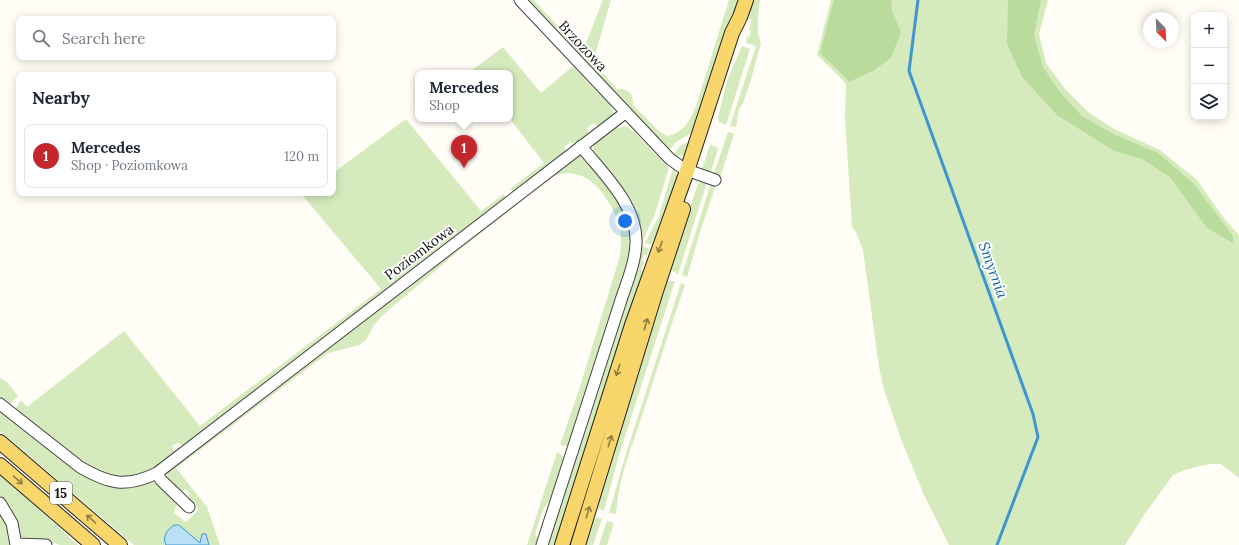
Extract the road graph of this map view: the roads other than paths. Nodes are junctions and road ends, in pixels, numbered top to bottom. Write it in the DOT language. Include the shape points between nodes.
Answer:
graph roads {
  1 [pos="520,0"];
  2 [pos="746,0"];
  3 [pos="625,113"];
  4 [pos="581,146"];
  5 [pos="691,172"];
  6 [pos="715,180"];
  7 [pos="0,404"];
  8 [pos="0,442"];
  9 [pos="0,465"];
  10 [pos="157,473"];
  11 [pos="0,503"];
  12 [pos="189,507"];
  13 [pos="16,544"];
  14 [pos="46,545"];
  15 [pos="93,545"];
  16 [pos="120,545"];
  17 [pos="542,545"];
  18 [pos="562,545"];
  19 [pos="578,545"];
  1 -- 3 [label="street, Brzozowa"];
  2 -- 5 [label="main road" via="707,140"];
  3 -- 4 [label="street, Poziomkowa"];
  3 -- 5 [label="street" via="667,157"];
  4 -- 10 [label="street, Poziomkowa"];
  4 -- 17 [label="street" via="620,194 629,210 636,244 627,284"];
  5 -- 6 [label="street"];
  5 -- 18 [label="main road, one-way" via="632,325"];
  19 -- 5 [label="main road, one-way"];
  7 -- 10 [label="street, Poziomkowa" via="80,467 105,480 119,483 134,481"];
  16 -- 8 [label="main road, 15, one-way"];
  9 -- 15 [label="main road, 15, one-way"];
  10 -- 12 [label="street"];
  11 -- 13 [label="street" via="12,523"];
  13 -- 14 [label="street"];
}
